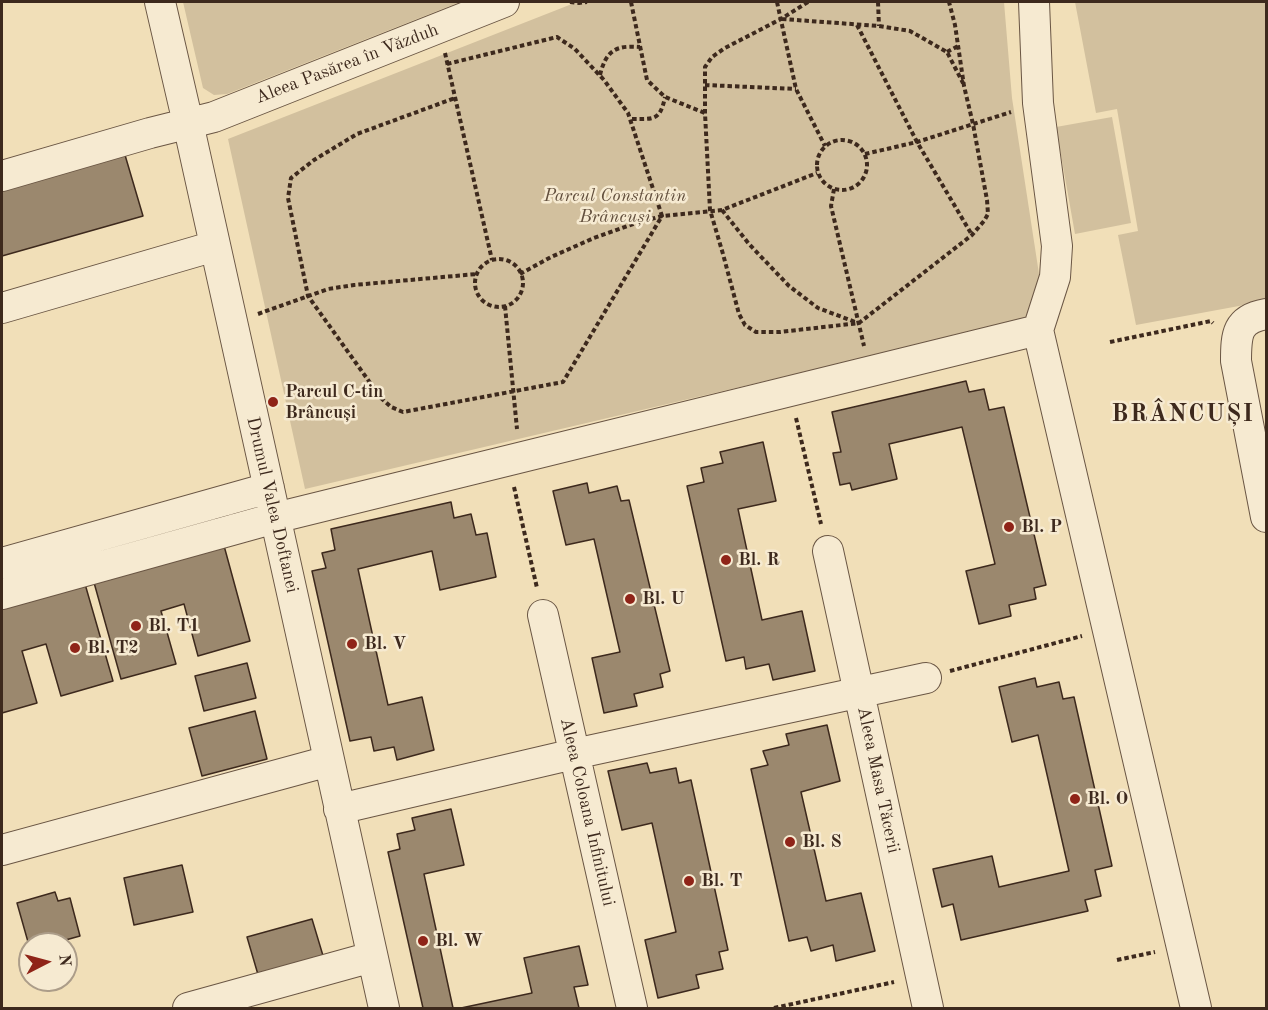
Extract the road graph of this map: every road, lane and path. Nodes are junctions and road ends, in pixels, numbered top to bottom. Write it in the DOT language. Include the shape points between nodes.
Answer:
graph roads {
  1 [pos="160,2"];
  2 [pos="504,2"];
  3 [pos="570,2"];
  4 [pos="587,2"];
  5 [pos="631,2"];
  6 [pos="777,2"];
  7 [pos="808,2"];
  8 [pos="878,2"];
  9 [pos="949,2"];
  10 [pos="1034,2"];
  11 [pos="781,19"];
  12 [pos="857,25"];
  13 [pos="879,26"];
  14 [pos="439,28"];
  15 [pos="958,46"];
  16 [pos="640,47"];
  17 [pos="947,52"];
  18 [pos="447,64"];
  19 [pos="600,75"];
  20 [pos="705,85"];
  21 [pos="964,86"];
  22 [pos="796,89"];
  23 [pos="665,97"];
  24 [pos="455,98"];
  25 [pos="1038,103"];
  26 [pos="705,113"];
  27 [pos="631,119"];
  28 [pos="188,123"];
  29 [pos="973,124"];
  30 [pos="917,142"];
  31 [pos="825,146"];
  32 [pos="865,154"];
  33 [pos="817,173"];
  34 [pos="2,176"];
  35 [pos="834,189"];
  36 [pos="710,210"];
  37 [pos="722,210"];
  38 [pos="662,216"];
  39 [pos="972,235"];
  40 [pos="215,246"];
  41 [pos="492,261"];
  42 [pos="477,274"];
  43 [pos="520,274"];
  44 [pos="308,296"];
  45 [pos="505,306"];
  46 [pos="2,308"];
  47 [pos="1266,314"];
  48 [pos="859,323"];
  49 [pos="232,324"];
  50 [pos="1038,330"];
  51 [pos="1238,336"];
  52 [pos="1110,342"];
  53 [pos="870,371"];
  54 [pos="513,391"];
  55 [pos="789,391"];
  56 [pos="520,458"];
  57 [pos="269,488"];
  58 [pos="275,518"];
  59 [pos="1266,518"];
  60 [pos="828,551"];
  61 [pos="2,563"];
  62 [pos="2,594"];
  63 [pos="543,615"];
  64 [pos="1108,629"];
  65 [pos="926,678"];
  66 [pos="859,693"];
  67 [pos="574,754"];
  68 [pos="329,761"];
  69 [pos="339,809"];
  70 [pos="2,850"];
  71 [pos="1181,946"];
  72 [pos="372,957"];
  73 [pos="1118,960"];
  74 [pos="921,976"];
  75 [pos="188,1008"];
  76 [pos="384,1008"];
  77 [pos="632,1008"];
  78 [pos="774,1008"];
  79 [pos="928,1008"];
  80 [pos="1196,1008"];
  1 -- 28 [label="street, Drumul Valea Doftanei"];
  2 -- 14 [label="street, Aleea Pasărea în Văzduh"];
  3 -- 4 [label="path"];
  5 -- 16 [label="path"];
  6 -- 11 [label="path"];
  7 -- 11 [label="path"];
  8 -- 13 [label="path"];
  9 -- 15 [label="path"];
  10 -- 25 [label="street"];
  11 -- 12 [label="path"];
  11 -- 20 [label="path" via="712,57 705,67"];
  11 -- 22 [label="path"];
  12 -- 13 [label="path"];
  12 -- 30 [label="path"];
  13 -- 17 [label="path" via="910,31"];
  14 -- 18 [label="path"];
  14 -- 28 [label="street, Aleea Pasărea în Văzduh" via="214,117"];
  15 -- 17 [label="path"];
  15 -- 21 [label="path"];
  16 -- 19 [label="path" via="616,48 602,65"];
  16 -- 23 [label="path" via="647,80"];
  17 -- 21 [label="path"];
  18 -- 19 [label="path" via="557,37"];
  18 -- 24 [label="path"];
  19 -- 27 [label="path"];
  20 -- 22 [label="path"];
  20 -- 26 [label="path"];
  21 -- 29 [label="path"];
  22 -- 31 [label="path"];
  23 -- 26 [label="path"];
  23 -- 27 [label="path" via="658,115"];
  24 -- 41 [label="path"];
  24 -- 44 [label="path" via="357,134 291,178 288,198"];
  25 -- 29 [label="path"];
  25 -- 50 [label="street" via="1057,246 1055,277"];
  26 -- 36 [label="path"];
  27 -- 38 [label="path"];
  28 -- 34 [label="street, Aleea Pasărea în Văzduh"];
  28 -- 40 [label="street, Drumul Valea Doftanei"];
  29 -- 30 [label="path"];
  29 -- 39 [label="path" via="988,214"];
  30 -- 32 [label="path"];
  30 -- 39 [label="path"];
  31 -- 32 [label="path" via="847,140"];
  31 -- 33 [label="path" via="817,158"];
  32 -- 35 [label="path" via="866,171 857,185"];
  33 -- 35 [label="path"];
  33 -- 37 [label="path"];
  35 -- 48 [label="path" via="831,206"];
  36 -- 37 [label="path"];
  36 -- 38 [label="path"];
  36 -- 48 [label="path" via="745,325 756,332 780,332"];
  37 -- 48 [label="path" via="789,286 818,308"];
  38 -- 43 [label="path" via="594,238"];
  38 -- 54 [label="path" via="563,382"];
  39 -- 48 [label="path"];
  40 -- 46 [label="street"];
  40 -- 49 [label="street, Drumul Valea Doftanei"];
  41 -- 42 [label="path"];
  41 -- 43 [label="path" via="505,260"];
  42 -- 44 [label="path" via="354,285"];
  42 -- 45 [label="path" via="475,289 483,302"];
  43 -- 45 [label="path" via="520,293"];
  44 -- 49 [label="path"];
  44 -- 54 [label="path" via="391,407 403,412"];
  45 -- 54 [label="path"];
  47 -- 51 [label="street" via="1248,320"];
  48 -- 53 [label="path"];
  49 -- 57 [label="street, Drumul Valea Doftanei"];
  50 -- 53 [label="street"];
  50 -- 64 [label="street"];
  51 -- 52 [label="path" via="1211,321"];
  51 -- 59 [label="street" via="1236,361"];
  53 -- 55 [label="street"];
  54 -- 56 [label="path"];
  55 -- 56 [label="street"];
  55 -- 60 [label="path"];
  56 -- 58 [label="street"];
  56 -- 63 [label="path" via="514,487"];
  57 -- 58 [label="street, Drumul Valea Doftanei"];
  57 -- 61 [label="street"];
  58 -- 62 [label="street"];
  58 -- 68 [label="street, Drumul Valea Doftanei"];
  60 -- 66 [label="street, Aleea Masa Tăcerii"];
  63 -- 67 [label="street, Aleea Coloana Infinitului"];
  64 -- 65 [label="path"];
  64 -- 71 [label="street"];
  65 -- 66 [label="street"];
  66 -- 67 [label="street"];
  66 -- 74 [label="street, Aleea Masa Tăcerii"];
  67 -- 69 [label="street"];
  67 -- 77 [label="street, Aleea Coloana Infinitului"];
  68 -- 69 [label="street, Drumul Valea Doftanei"];
  68 -- 70 [label="street"];
  69 -- 72 [label="street, Drumul Valea Doftanei"];
  71 -- 73 [label="path"];
  71 -- 80 [label="street"];
  72 -- 75 [label="street"];
  72 -- 76 [label="street, Drumul Valea Doftanei"];
  74 -- 78 [label="path"];
  74 -- 79 [label="street, Aleea Masa Tăcerii"];
}
